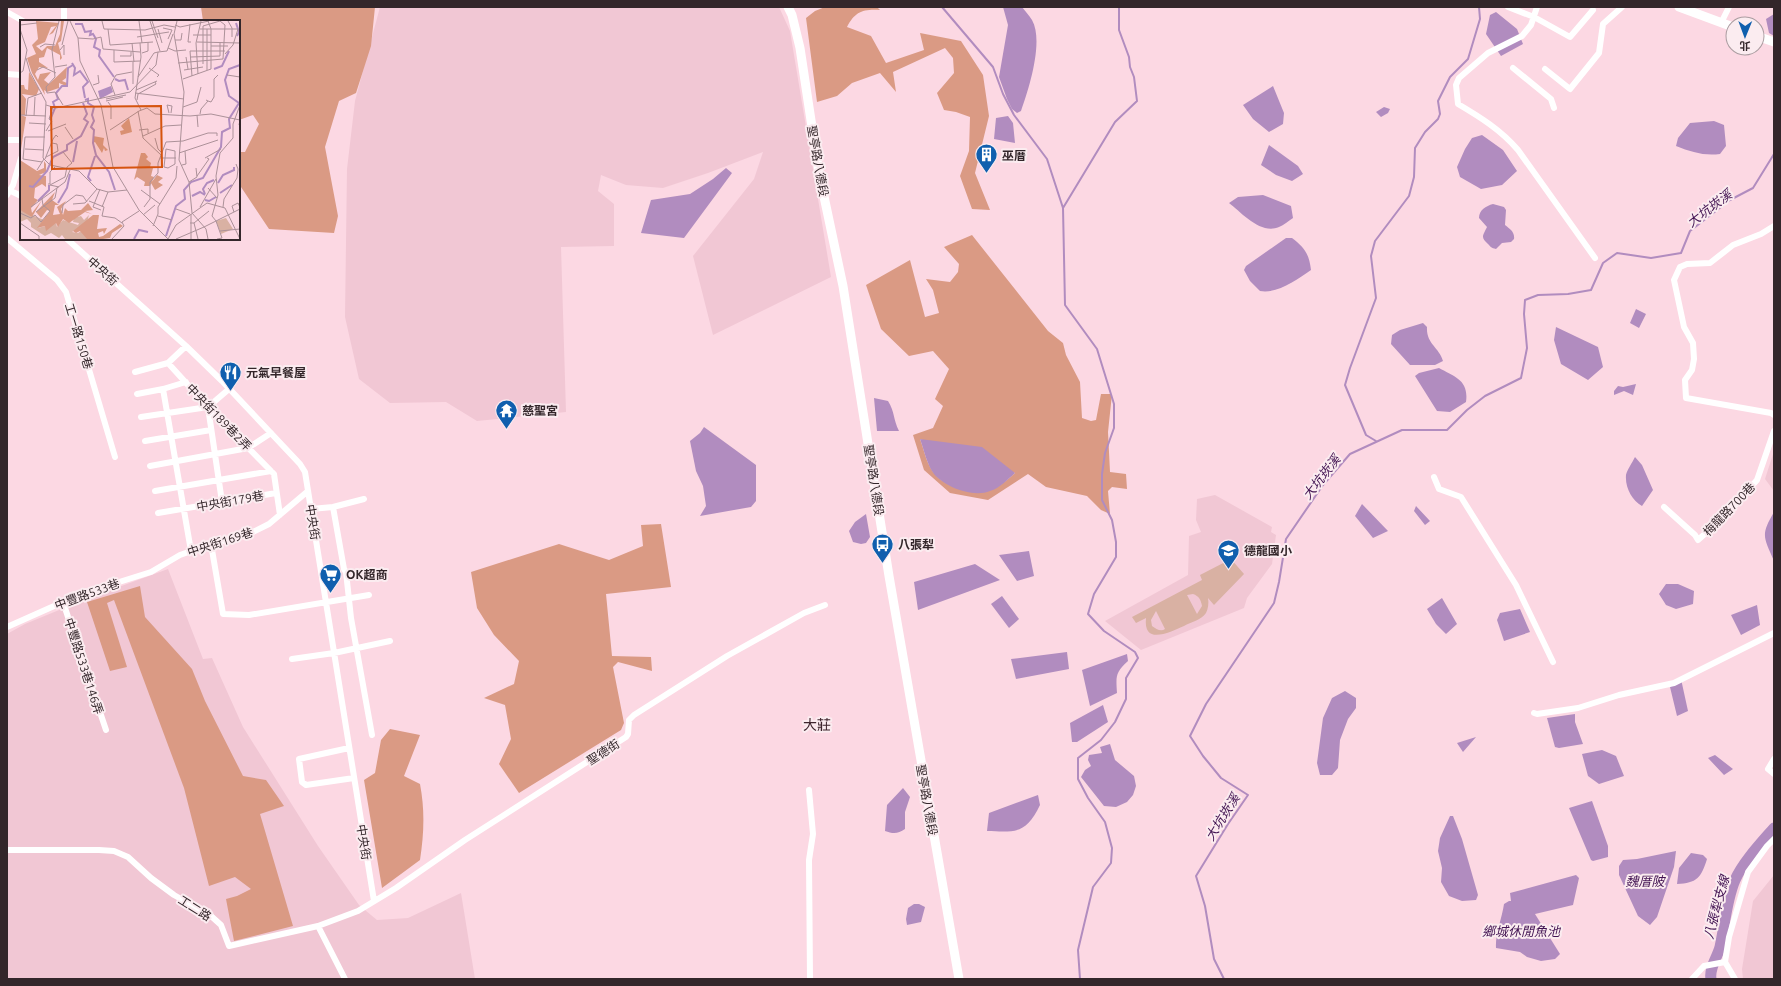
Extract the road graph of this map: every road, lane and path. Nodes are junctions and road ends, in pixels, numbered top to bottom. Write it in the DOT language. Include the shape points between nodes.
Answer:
graph roads {
  1 [pos="64,7"];
  2 [pos="788,7"];
  3 [pos="1508,7"];
  4 [pos="1537,7"];
  5 [pos="1622,7"];
  6 [pos="1679,7"];
  7 [pos="1729,7"];
  8 [pos="1593,10"];
  9 [pos="7,12"];
  10 [pos="1534,17"];
  11 [pos="21,20"];
  12 [pos="64,20"];
  13 [pos="1721,23"];
  14 [pos="1725,24"];
  15 [pos="1513,68"];
  16 [pos="1545,69"];
  17 [pos="7,74"];
  18 [pos="20,75"];
  19 [pos="1554,108"];
  20 [pos="7,140"];
  21 [pos="20,140"];
  22 [pos="20,161"];
  23 [pos="8,192"];
  24 [pos="20,196"];
  25 [pos="1774,226"];
  26 [pos="7,238"];
  27 [pos="68,240"];
  28 [pos="1595,258"];
  29 [pos="186,346"];
  30 [pos="168,364"];
  31 [pos="135,372"];
  32 [pos="186,382"];
  33 [pos="163,389"];
  34 [pos="229,389"];
  35 [pos="137,394"];
  36 [pos="208,407"];
  37 [pos="167,412"];
  38 [pos="1774,415"];
  39 [pos="141,417"];
  40 [pos="211,430"];
  41 [pos="1774,431"];
  42 [pos="271,433"];
  43 [pos="171,437"];
  44 [pos="145,441"];
  45 [pos="248,448"];
  46 [pos="215,454"];
  47 [pos="115,457"];
  48 [pos="175,461"];
  49 [pos="150,466"];
  50 [pos="271,471"];
  51 [pos="1434,477"];
  52 [pos="219,480"];
  53 [pos="179,487"];
  54 [pos="155,491"];
  55 [pos="308,491"];
  56 [pos="276,493"];
  57 [pos="364,498"];
  58 [pos="222,502"];
  59 [pos="333,507"];
  60 [pos="1664,507"];
  61 [pos="184,509"];
  62 [pos="311,509"];
  63 [pos="158,513"];
  64 [pos="280,515"];
  65 [pos="211,544"];
  66 [pos="191,551"];
  67 [pos="168,562"];
  68 [pos="369,595"];
  69 [pos="348,598"];
  70 [pos="63,602"];
  71 [pos="326,602"];
  72 [pos="824,604"];
  73 [pos="7,628"];
  74 [pos="1774,633"];
  75 [pos="390,641"];
  76 [pos="356,648"];
  77 [pos="334,653"];
  78 [pos="292,658"];
  79 [pos="1554,662"];
  80 [pos="1534,713"];
  81 [pos="106,730"];
  82 [pos="372,735"];
  83 [pos="349,748"];
  84 [pos="1774,759"];
  85 [pos="1774,774"];
  86 [pos="354,778"];
  87 [pos="809,790"];
  88 [pos="1774,839"];
  89 [pos="7,850"];
  90 [pos="374,901"];
  91 [pos="318,926"];
  92 [pos="1725,962"];
  93 [pos="345,979"];
  94 [pos="810,979"];
  95 [pos="959,979"];
  96 [pos="1692,979"];
  97 [pos="1735,979"];
  1 -- 12 [label="street"];
  2 -- 95 [label="street, 聖亭路八德段" via="800,48 819,173 842,286"];
  3 -- 10 [label="street"];
  4 -- 10 [label="street"];
  5 -- 16 [label="street" via="1603,24 1600,53 1570,89"];
  6 -- 13 [label="street"];
  7 -- 13 [label="street"];
  8 -- 10 [label="street" via="1570,37"];
  9 -- 11 [label="street"];
  10 -- 28 [label="street" via="1522,36 1488,53 1459,78 1456,85 1458,104 1505,135 1514,145"];
  13 -- 14 [label="street"];
  15 -- 19 [label="street" via="1551,99"];
  17 -- 18 [label="street"];
  20 -- 21 [label="street"];
  22 -- 23 [label="street" via="13,185"];
  23 -- 24 [label="street"];
  25 -- 38 [label="street" via="1732,245 1710,263 1680,267 1674,280 1684,327 1693,343 1692,370 1685,380 1686,398"];
  26 -- 47 [label="street, 工一路150巷" via="57,280 66,292"];
  27 -- 29 [label="street, 中央街"];
  29 -- 30 [label="street"];
  29 -- 34 [label="street, 中央街"];
  30 -- 31 [label="street"];
  30 -- 32 [label="street, 中央街189巷2弄"];
  32 -- 33 [label="street"];
  32 -- 36 [label="street, 中央街189巷2弄"];
  33 -- 35 [label="street"];
  33 -- 37 [label="street"];
  34 -- 36 [label="street"];
  34 -- 42 [label="street, 中央街"];
  36 -- 37 [label="street"];
  36 -- 40 [label="street"];
  36 -- 45 [label="street, 中央街189巷2弄"];
  37 -- 39 [label="street"];
  37 -- 43 [label="street"];
  40 -- 43 [label="street"];
  40 -- 46 [label="street"];
  41 -- 60 [label="street, 梅龍路700巷" via="1756,480 1728,513 1698,540"];
  42 -- 45 [label="street"];
  42 -- 55 [label="street, 中央街" via="300,464 305,472"];
  43 -- 44 [label="street"];
  43 -- 48 [label="street"];
  45 -- 46 [label="street"];
  45 -- 50 [label="street, 中央街189巷2弄"];
  46 -- 48 [label="street"];
  46 -- 52 [label="street"];
  48 -- 49 [label="street"];
  48 -- 53 [label="street"];
  50 -- 52 [label="street"];
  50 -- 56 [label="street" via="274,474"];
  51 -- 79 [label="street" via="1439,488 1461,496 1516,585"];
  52 -- 53 [label="street"];
  52 -- 58 [label="street"];
  53 -- 54 [label="street"];
  53 -- 61 [label="street"];
  55 -- 62 [label="street, 中央街"];
  55 -- 64 [label="street, 中央街169巷"];
  56 -- 58 [label="street, 中央街179巷"];
  56 -- 64 [label="street"];
  57 -- 59 [label="street"];
  58 -- 61 [label="street, 中央街179巷"];
  59 -- 62 [label="street"];
  59 -- 69 [label="street" via="346,572"];
  61 -- 63 [label="street, 中央街179巷"];
  61 -- 66 [label="street"];
  62 -- 71 [label="street, 中央街"];
  64 -- 65 [label="street, 中央街169巷" via="251,533"];
  65 -- 66 [label="street, 中央街169巷"];
  65 -- 71 [label="street" via="223,614 249,615"];
  66 -- 67 [label="street, 中央街169巷"];
  67 -- 70 [label="street, 中豐路533巷" via="151,572"];
  68 -- 69 [label="street"];
  69 -- 71 [label="street"];
  69 -- 76 [label="street"];
  70 -- 73 [label="street, 中豐路533巷"];
  70 -- 81 [label="street, 中豐路533巷146弄"];
  71 -- 77 [label="street, 中央街"];
  72 -- 90 [label="street, 聖德街" via="804,612 727,656 634,715 629,720 626,737"];
  74 -- 80 [label="street" via="1674,683 1578,708"];
  75 -- 76 [label="street"];
  76 -- 77 [label="street"];
  76 -- 82 [label="street"];
  77 -- 78 [label="street"];
  77 -- 83 [label="street, 中央街"];
  83 -- 86 [label="street, 中央街"];
  83 -- 86 [label="street" via="299,759 300,771 302,782 306,785"];
  84 -- 85 [label="street" via="1768,769"];
  86 -- 90 [label="street, 中央街"];
  87 -- 94 [label="street" via="812,834 809,860"];
  88 -- 92 [label="street" via="1748,872 1729,937"];
  89 -- 91 [label="street, 工二路" via="99,850 114,851 128,857 174,895 211,916 221,925 229,946"];
  90 -- 91 [label="street, 工二路" via="358,911"];
  91 -- 93 [label="street"];
  92 -- 96 [label="street" via="1704,966"];
  92 -- 97 [label="street"];
}
